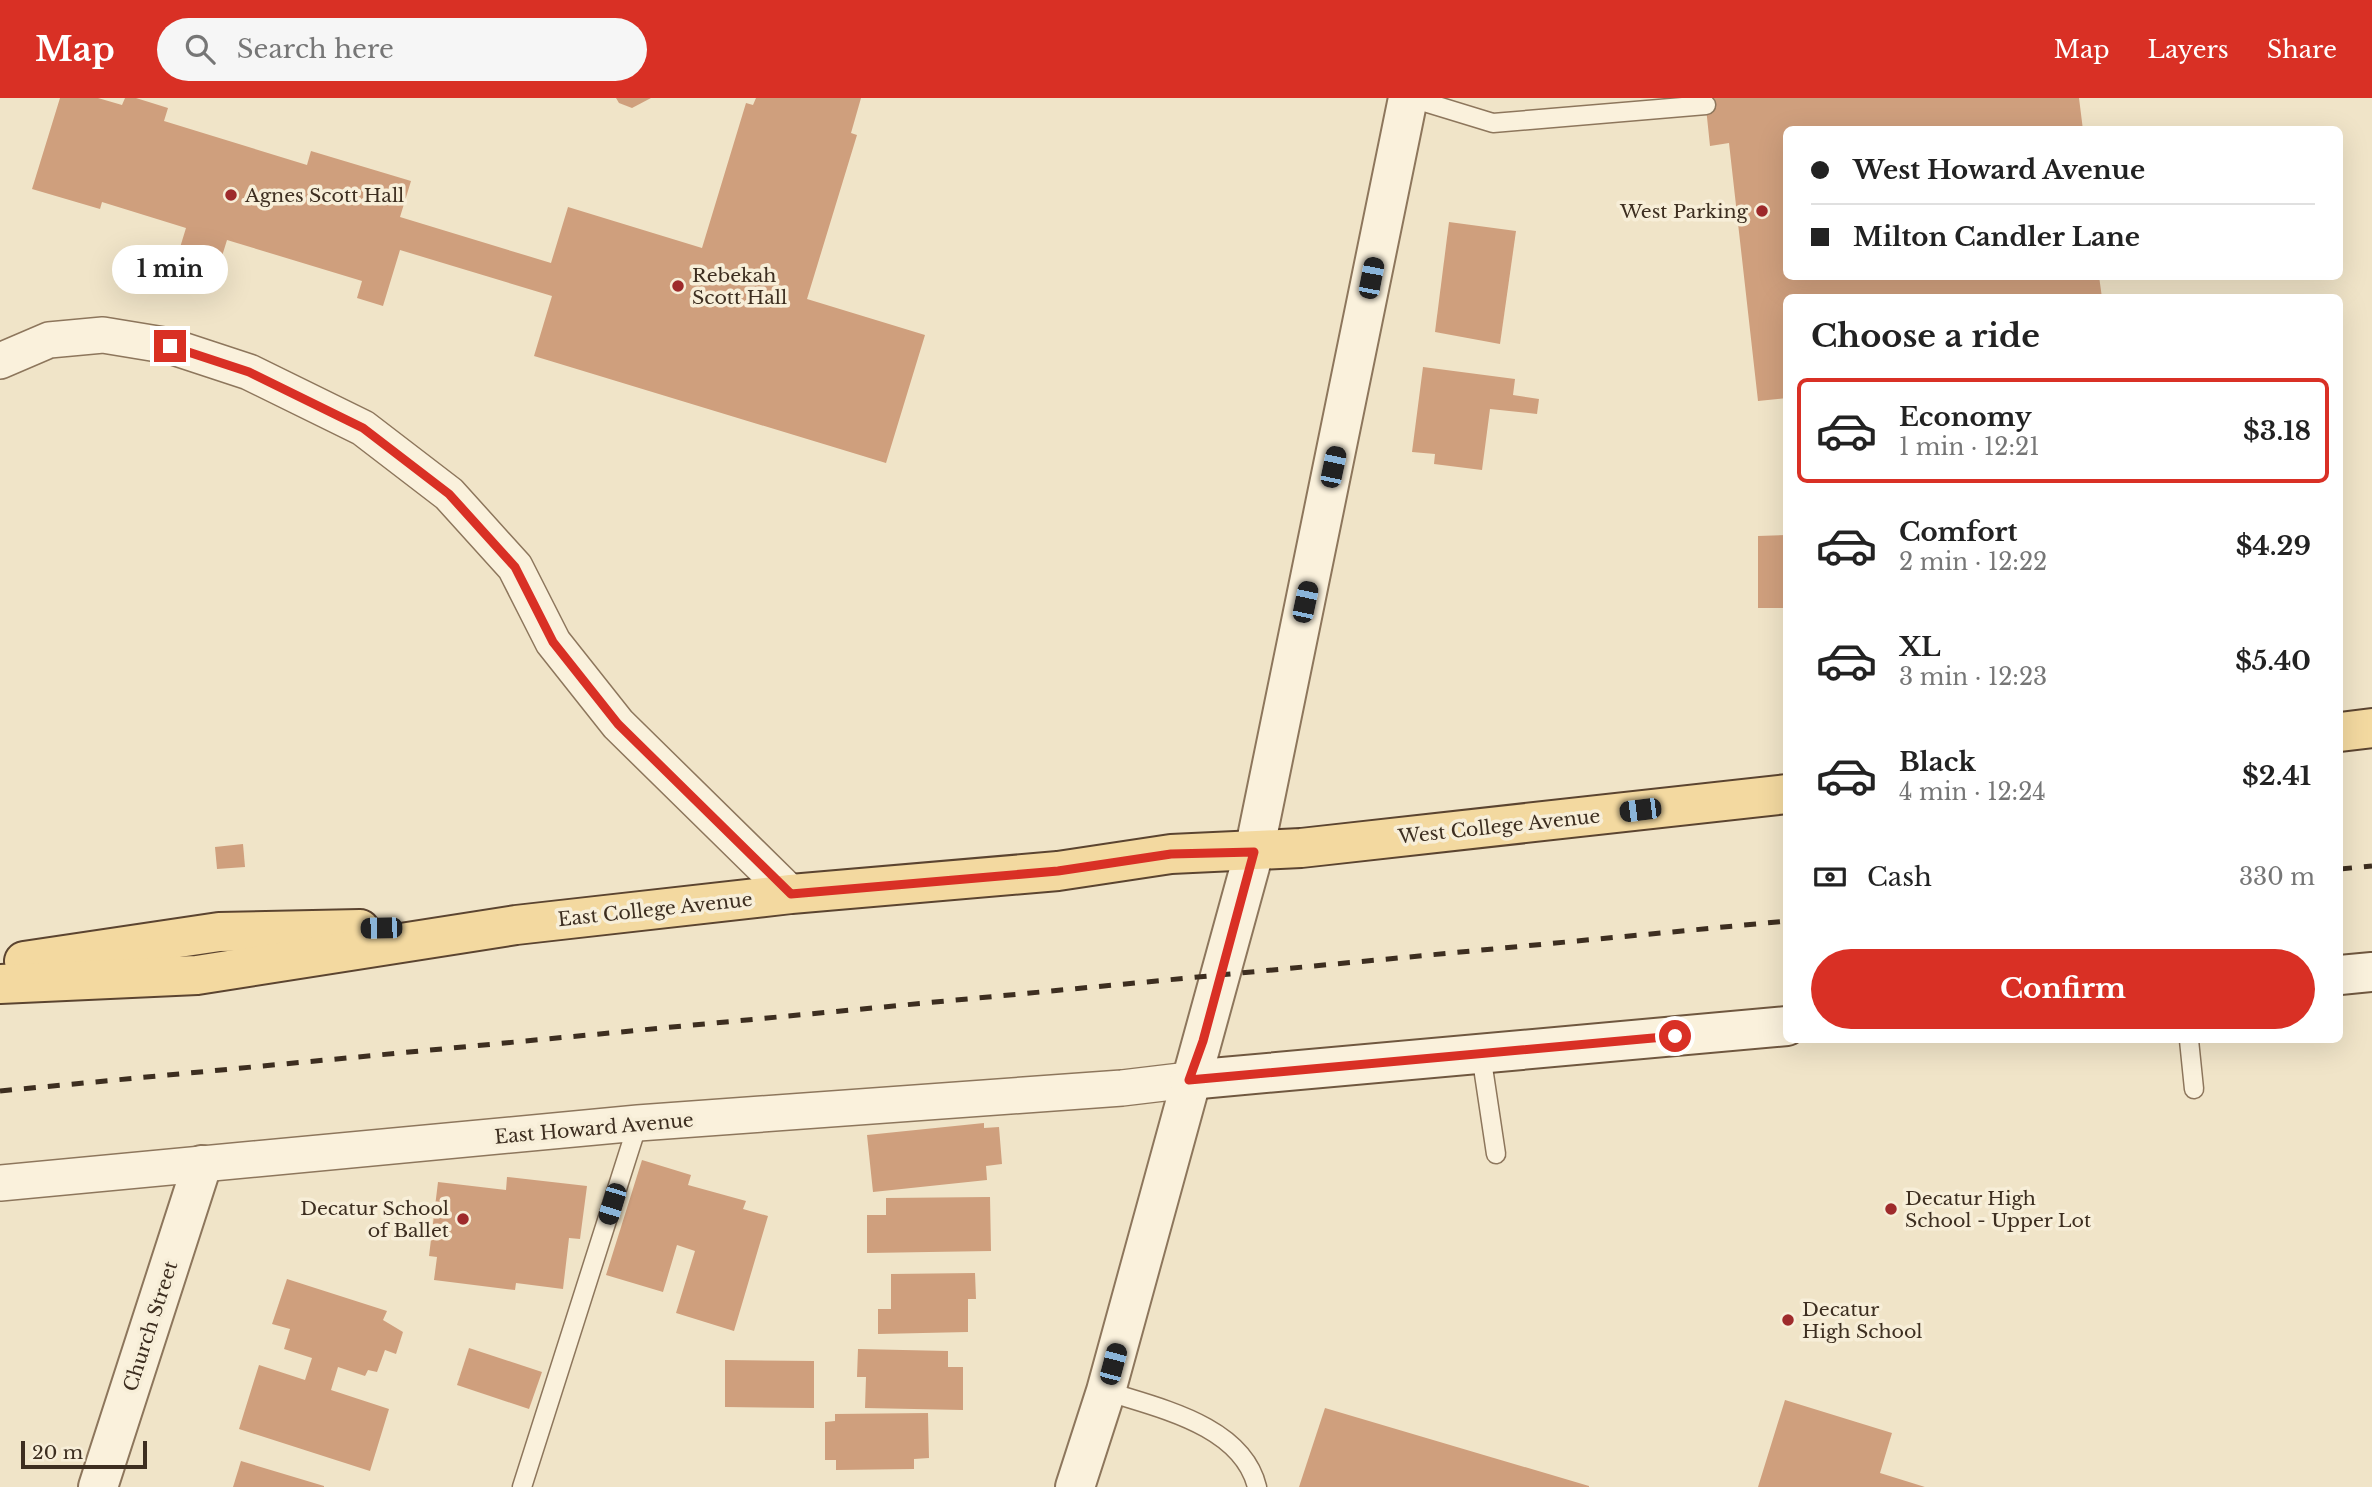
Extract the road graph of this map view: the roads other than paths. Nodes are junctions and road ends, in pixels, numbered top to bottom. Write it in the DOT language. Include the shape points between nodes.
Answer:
graph roads {
  1 [pos="1410,98"];
  2 [pos="1706,105"];
  3 [pos="0,361"];
  4 [pos="2372,728"];
  5 [pos="2343,732"];
  6 [pos="1783,794"];
  7 [pos="1254,852"];
  8 [pos="791,894"];
  9 [pos="516,925"];
  10 [pos="0,965"];
  11 [pos="2372,972"];
  12 [pos="2343,975"];
  13 [pos="0,984"];
  14 [pos="1783,1026"];
  15 [pos="2189,1043"];
  16 [pos="1481,1054"];
  17 [pos="1189,1080"];
  18 [pos="2194,1089"];
  19 [pos="638,1124"];
  20 [pos="1496,1154"];
  21 [pos="202,1165"];
  22 [pos="0,1183"];
  23 [pos="1106,1391"];
  24 [pos="98,1487"];
  25 [pos="522,1487"];
  26 [pos="1075,1487"];
  27 [pos="1257,1487"];
  1 -- 2 [label="lane" via="1493,123"];
  1 -- 7 [label="street"];
  3 -- 8 [label="street" via="49,340 103,334 170,346 249,372 363,428 449,494 515,567 553,642 618,724"];
  4 -- 5 [label="main road"];
  6 -- 7 [label="main road, West College Avenue"];
  7 -- 8 [label="main road, East College Avenue" via="1171,854 1058,871"];
  7 -- 17 [label="street"];
  8 -- 9 [label="main road, East College Avenue"];
  9 -- 10 [label="main road, East College Avenue" via="219,932"];
  9 -- 13 [label="main road, East College Avenue" via="197,975"];
  11 -- 12 [label="street"];
  14 -- 16 [label="street"];
  15 -- 18 [label="lane"];
  16 -- 17 [label="street"];
  16 -- 20 [label="lane"];
  17 -- 19 [label="street, East Howard Avenue"];
  17 -- 23 [label="street"];
  19 -- 21 [label="street, East Howard Avenue"];
  19 -- 25 [label="lane"];
  21 -- 22 [label="street, East Howard Avenue"];
  21 -- 24 [label="street, Church Street"];
  23 -- 26 [label="street"];
  23 -- 27 [label="lane" via="1211,1430 1231,1444"];
}
